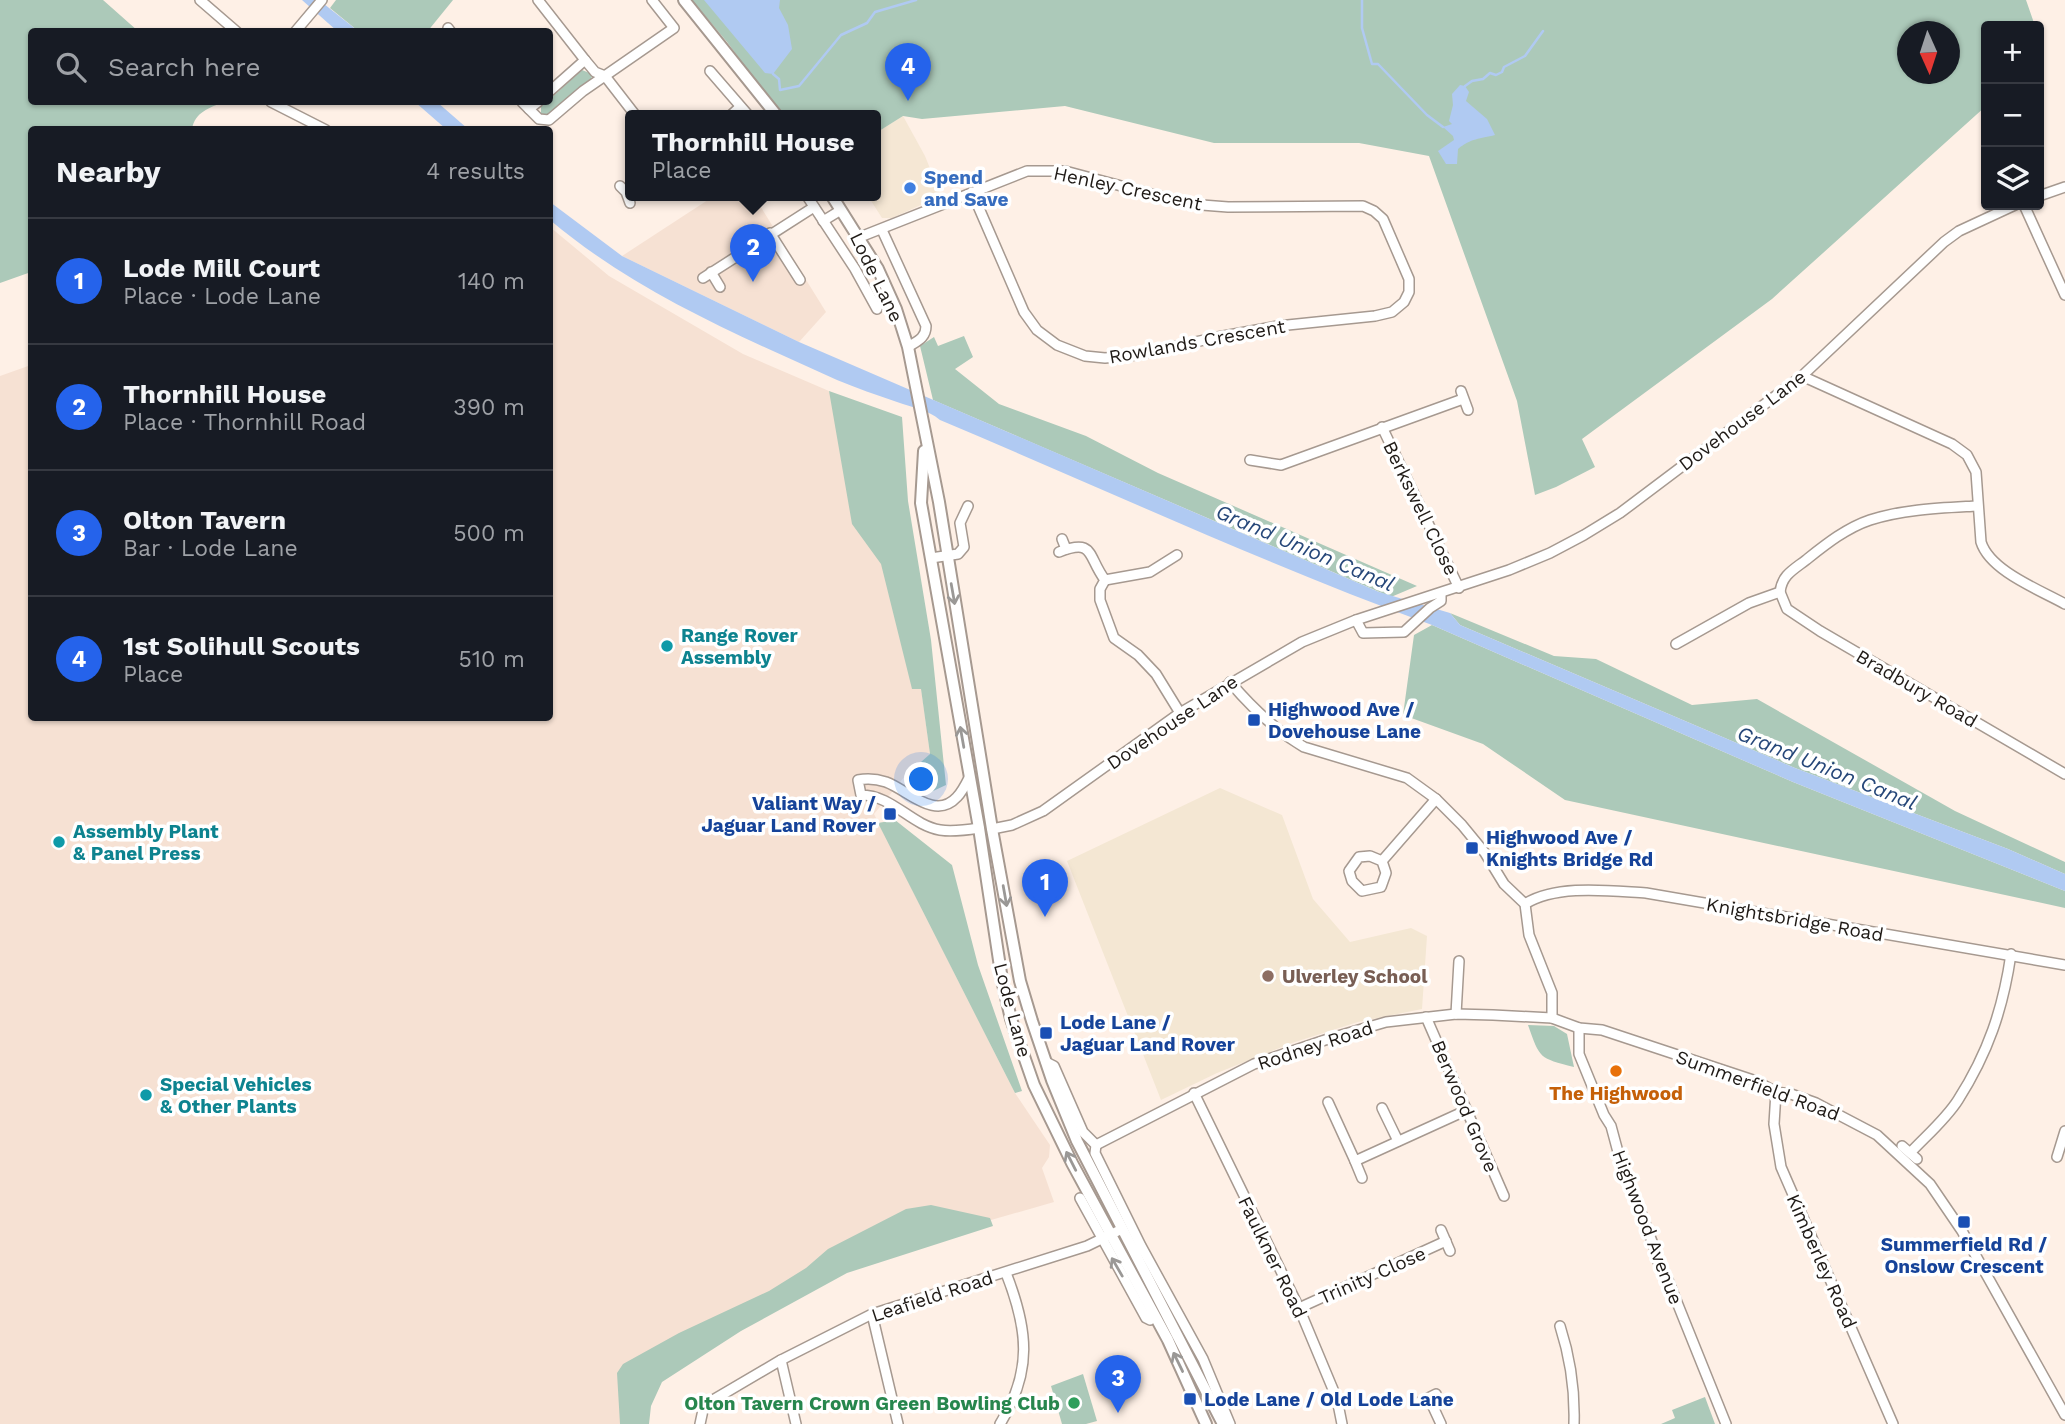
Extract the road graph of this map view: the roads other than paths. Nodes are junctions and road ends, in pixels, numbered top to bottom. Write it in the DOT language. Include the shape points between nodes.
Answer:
graph roads {
  1 [pos="200,0"];
  2 [pos="323,0"];
  3 [pos="538,0"];
  4 [pos="652,0"];
  5 [pos="684,0"];
  6 [pos="232,28"];
  7 [pos="298,28"];
  8 [pos="585,60"];
  9 [pos="710,71"];
  10 [pos="605,76"];
  11 [pos="553,89"];
  12 [pos="277,105"];
  13 [pos="525,105"];
  14 [pos="535,105"];
  15 [pos="740,107"];
  16 [pos="530,109"];
  17 [pos="631,110"];
  18 [pos="737,110"];
  19 [pos="743,110"];
  20 [pos="772,110"];
  21 [pos="318,126"];
  22 [pos="2065,187"];
  23 [pos="972,192"];
  24 [pos="2044,194"];
  25 [pos="810,201"];
  26 [pos="835,201"];
  27 [pos="814,207"];
  28 [pos="841,210"];
  29 [pos="2004,210"];
  30 [pos="2026,210"];
  31 [pos="823,221"];
  32 [pos="882,230"];
  33 [pos="770,233"];
  34 [pos="859,237"];
  35 [pos="1409,279"];
  36 [pos="800,280"];
  37 [pos="720,287"];
  38 [pos="2065,295"];
  39 [pos="877,309"];
  40 [pos="908,347"];
  41 [pos="1802,376"];
  42 [pos="1468,410"];
  43 [pos="1382,428"];
  44 [pos="925,436"];
  45 [pos="1250,460"];
  46 [pos="968,506"];
  47 [pos="1977,506"];
  48 [pos="1062,539"];
  49 [pos="1159,551"];
  50 [pos="1177,555"];
  51 [pos="946,556"];
  52 [pos="931,558"];
  53 [pos="1165,562"];
  54 [pos="1105,580"];
  55 [pos="1459,588"];
  56 [pos="1780,592"];
  57 [pos="1441,594"];
  58 [pos="2065,604"];
  59 [pos="1356,620"];
  60 [pos="1676,644"];
  61 [pos="1230,682"];
  62 [pos="1180,713"];
  63 [pos="2065,774"];
  64 [pos="969,778"];
  65 [pos="1436,799"];
  66 [pos="979,828"];
  67 [pos="992,830"];
  68 [pos="1382,861"];
  69 [pos="1525,905"];
  70 [pos="2011,954"];
  71 [pos="1459,961"];
  72 [pos="2065,965"];
  73 [pos="1456,1014"];
  74 [pos="1426,1017"];
  75 [pos="1552,1017"];
  76 [pos="1579,1028"];
  77 [pos="1046,1062"];
  78 [pos="1776,1092"];
  79 [pos="1194,1093"];
  80 [pos="1328,1102"];
  81 [pos="1382,1108"];
  82 [pos="1467,1110"];
  83 [pos="2065,1131"];
  84 [pos="1398,1141"];
  85 [pos="1096,1144"];
  86 [pos="1910,1152"];
  87 [pos="2057,1157"];
  88 [pos="1355,1161"];
  89 [pos="1362,1178"];
  90 [pos="1504,1196"];
  91 [pos="1080,1198"];
  92 [pos="1122,1229"];
  93 [pos="1441,1230"];
  94 [pos="1105,1237"];
  95 [pos="1446,1241"];
  96 [pos="1450,1251"];
  97 [pos="1006,1273"];
  98 [pos="1298,1308"];
  99 [pos="872,1314"];
  100 [pos="1560,1326"];
  101 [pos="781,1360"];
  102 [pos="1428,1398"];
  103 [pos="2065,1415"];
  104 [pos="700,1424"];
  105 [pos="796,1424"];
  106 [pos="898,1424"];
  107 [pos="1000,1424"];
  108 [pos="1206,1424"];
  109 [pos="1223,1424"];
  110 [pos="1230,1424"];
  111 [pos="1342,1424"];
  112 [pos="1441,1424"];
  113 [pos="1574,1424"];
  114 [pos="1726,1424"];
  115 [pos="1893,1424"];
  1 -- 6 [label="street"];
  2 -- 7 [label="street"];
  3 -- 8 [label="street"];
  4 -- 10 [label="street" via="674,28"];
  5 -- 20 [label="main road"];
  8 -- 10 [label="street"];
  8 -- 11 [label="street"];
  9 -- 15 [label="street"];
  10 -- 16 [label="street" via="549,120 539,119"];
  10 -- 17 [label="street"];
  12 -- 21 [label="street"];
  13 -- 16 [label="street"];
  14 -- 16 [label="street"];
  15 -- 18 [label="street"];
  15 -- 19 [label="street"];
  22 -- 24 [label="street"];
  23 -- 32 [label="street, Henley Crescent"];
  23 -- 35 [label="street, Henley Crescent" via="1027,171 1045,170 1065,171 1189,204 1363,206 1384,219"];
  23 -- 35 [label="street, Rowlands Crescent" via="1024,312 1056,345 1085,356 1136,355 1278,326 1392,312 1404,302"];
  25 -- 27 [label="street, Lode Lane"];
  26 -- 28 [label="main road, Lode Lane"];
  27 -- 31 [label="street, Lode Lane"];
  27 -- 33 [label="street"];
  28 -- 31 [label="street, Lode Lane"];
  28 -- 34 [label="main road, Lode Lane"];
  29 -- 41 [label="street, Dovehouse Lane" via="1944,242"];
  30 -- 38 [label="street"];
  31 -- 39 [label="street, Lode Lane"];
  32 -- 34 [label="street, Henley Crescent"];
  32 -- 40 [label="street, Lode Lane" via="926,326 923,337"];
  33 -- 36 [label="street"];
  33 -- 37 [label="street" via="707,275"];
  34 -- 40 [label="main road, Lode Lane" via="896,309"];
  40 -- 44 [label="main road, Lode Lane"];
  41 -- 47 [label="street" via="1952,443 1967,455 1976,472"];
  41 -- 55 [label="street, Dovehouse Lane" via="1584,536"];
  42 -- 43 [label="street, Berkswell Close" via="1462,395"];
  43 -- 45 [label="street, Berkswell Close" via="1281,465"];
  43 -- 55 [label="street, Berkswell Close"];
  44 -- 51 [label="main road, Lode Lane"];
  44 -- 52 [label="main road, Lode Lane" via="921,503"];
  46 -- 51 [label="street" via="960,523 964,547 958,554"];
  47 -- 56 [label="street" via="1868,521 1791,571 1781,582"];
  47 -- 58 [label="street" via="1980,542 1986,555"];
  48 -- 54 [label="street" via="1062,551 1084,547"];
  49 -- 53 [label="street"];
  50 -- 53 [label="street"];
  51 -- 52 [label="street"];
  51 -- 67 [label="main road, Lode Lane, one-way"];
  64 -- 52 [label="main road, Lode Lane, one-way"];
  53 -- 54 [label="street" via="1150,572"];
  54 -- 62 [label="street" via="1100,600 1114,638 1156,674"];
  55 -- 57 [label="street, Dovehouse Lane"];
  56 -- 60 [label="street" via="1749,603"];
  56 -- 63 [label="street, Bradbury Road" via="1787,609 1820,631"];
  57 -- 59 [label="street, Dovehouse Lane"];
  57 -- 59 [label="street" via="1441,601 1407,631 1363,633"];
  59 -- 61 [label="street, Dovehouse Lane" via="1302,642"];
  61 -- 62 [label="street, Dovehouse Lane"];
  61 -- 65 [label="street" via="1261,717 1304,747 1395,773"];
  62 -- 67 [label="street, Dovehouse Lane" via="1043,811"];
  64 -- 66 [label="main road, Lode Lane"];
  64 -- 66 [label="street" via="957,798 944,806 929,806 888,783 858,780 861,795 892,803 938,830"];
  65 -- 68 [label="street"];
  65 -- 69 [label="street"];
  66 -- 67 [label="main road"];
  94 -- 66 [label="main road, Lode Lane, one-way" via="1034,1086 1011,1019"];
  67 -- 77 [label="main road, Lode Lane, one-way" via="1020,981"];
  68 -- 68 [label="street" via="1386,873 1381,887 1362,891 1349,871 1359,857"];
  69 -- 70 [label="street, Knightsbridge Road" via="1542,896 1565,893 1646,893"];
  69 -- 75 [label="street" via="1529,935 1552,993"];
  70 -- 72 [label="street, Knightsbridge Road"];
  70 -- 86 [label="street" via="1997,1022 1972,1076 1957,1102"];
  71 -- 73 [label="street"];
  73 -- 74 [label="street, Rodney Road"];
  73 -- 75 [label="street, Rodney Road"];
  74 -- 79 [label="street, Rodney Road" via="1386,1022 1320,1041 1254,1064"];
  74 -- 82 [label="street, Berwood Grove"];
  75 -- 76 [label="street, Summerfield Road"];
  76 -- 78 [label="street, Summerfield Road" via="1602,1030 1756,1081"];
  76 -- 114 [label="street, Highwood Avenue" via="1579,1054"];
  77 -- 85 [label="street, Lode Lane" via="1054,1066 1083,1132"];
  77 -- 92 [label="main road, Lode Lane" via="1077,1141"];
  78 -- 103 [label="street, Summerfield Road" via="1816,1103 1877,1135 1930,1184 1962,1231"];
  78 -- 115 [label="street, Kimberley Road" via="1774,1124 1781,1167"];
  79 -- 85 [label="street, Rodney Road"];
  79 -- 98 [label="street, Faulkner Road"];
  80 -- 88 [label="street"];
  81 -- 84 [label="street"];
  82 -- 84 [label="street"];
  82 -- 90 [label="street, Berwood Grove"];
  83 -- 87 [label="street"];
  84 -- 88 [label="street"];
  85 -- 110 [label="street, Lode Lane" via="1096,1153 1203,1359"];
  88 -- 89 [label="street"];
  91 -- 94 [label="street"];
  92 -- 94 [label="street, Leafield Road"];
  92 -- 109 [label="main road, Lode Lane"];
  93 -- 95 [label="street, Trinity Close"];
  94 -- 97 [label="street, Leafield Road"];
  108 -- 94 [label="main road, Lode Lane, one-way" via="1154,1316"];
  95 -- 96 [label="street, Trinity Close"];
  95 -- 98 [label="street, Trinity Close"];
  97 -- 99 [label="street, Leafield Road"];
  97 -- 107 [label="street" via="1023,1325 1025,1354 1022,1378"];
  98 -- 111 [label="street, Faulkner Road" via="1337,1399"];
  99 -- 101 [label="street, Leafield Road"];
  99 -- 106 [label="street"];
  100 -- 113 [label="street" via="1569,1361"];
  101 -- 104 [label="street, Leafield Road" via="713,1400 703,1410"];
  101 -- 105 [label="street"];
  102 -- 112 [label="street"];
}
